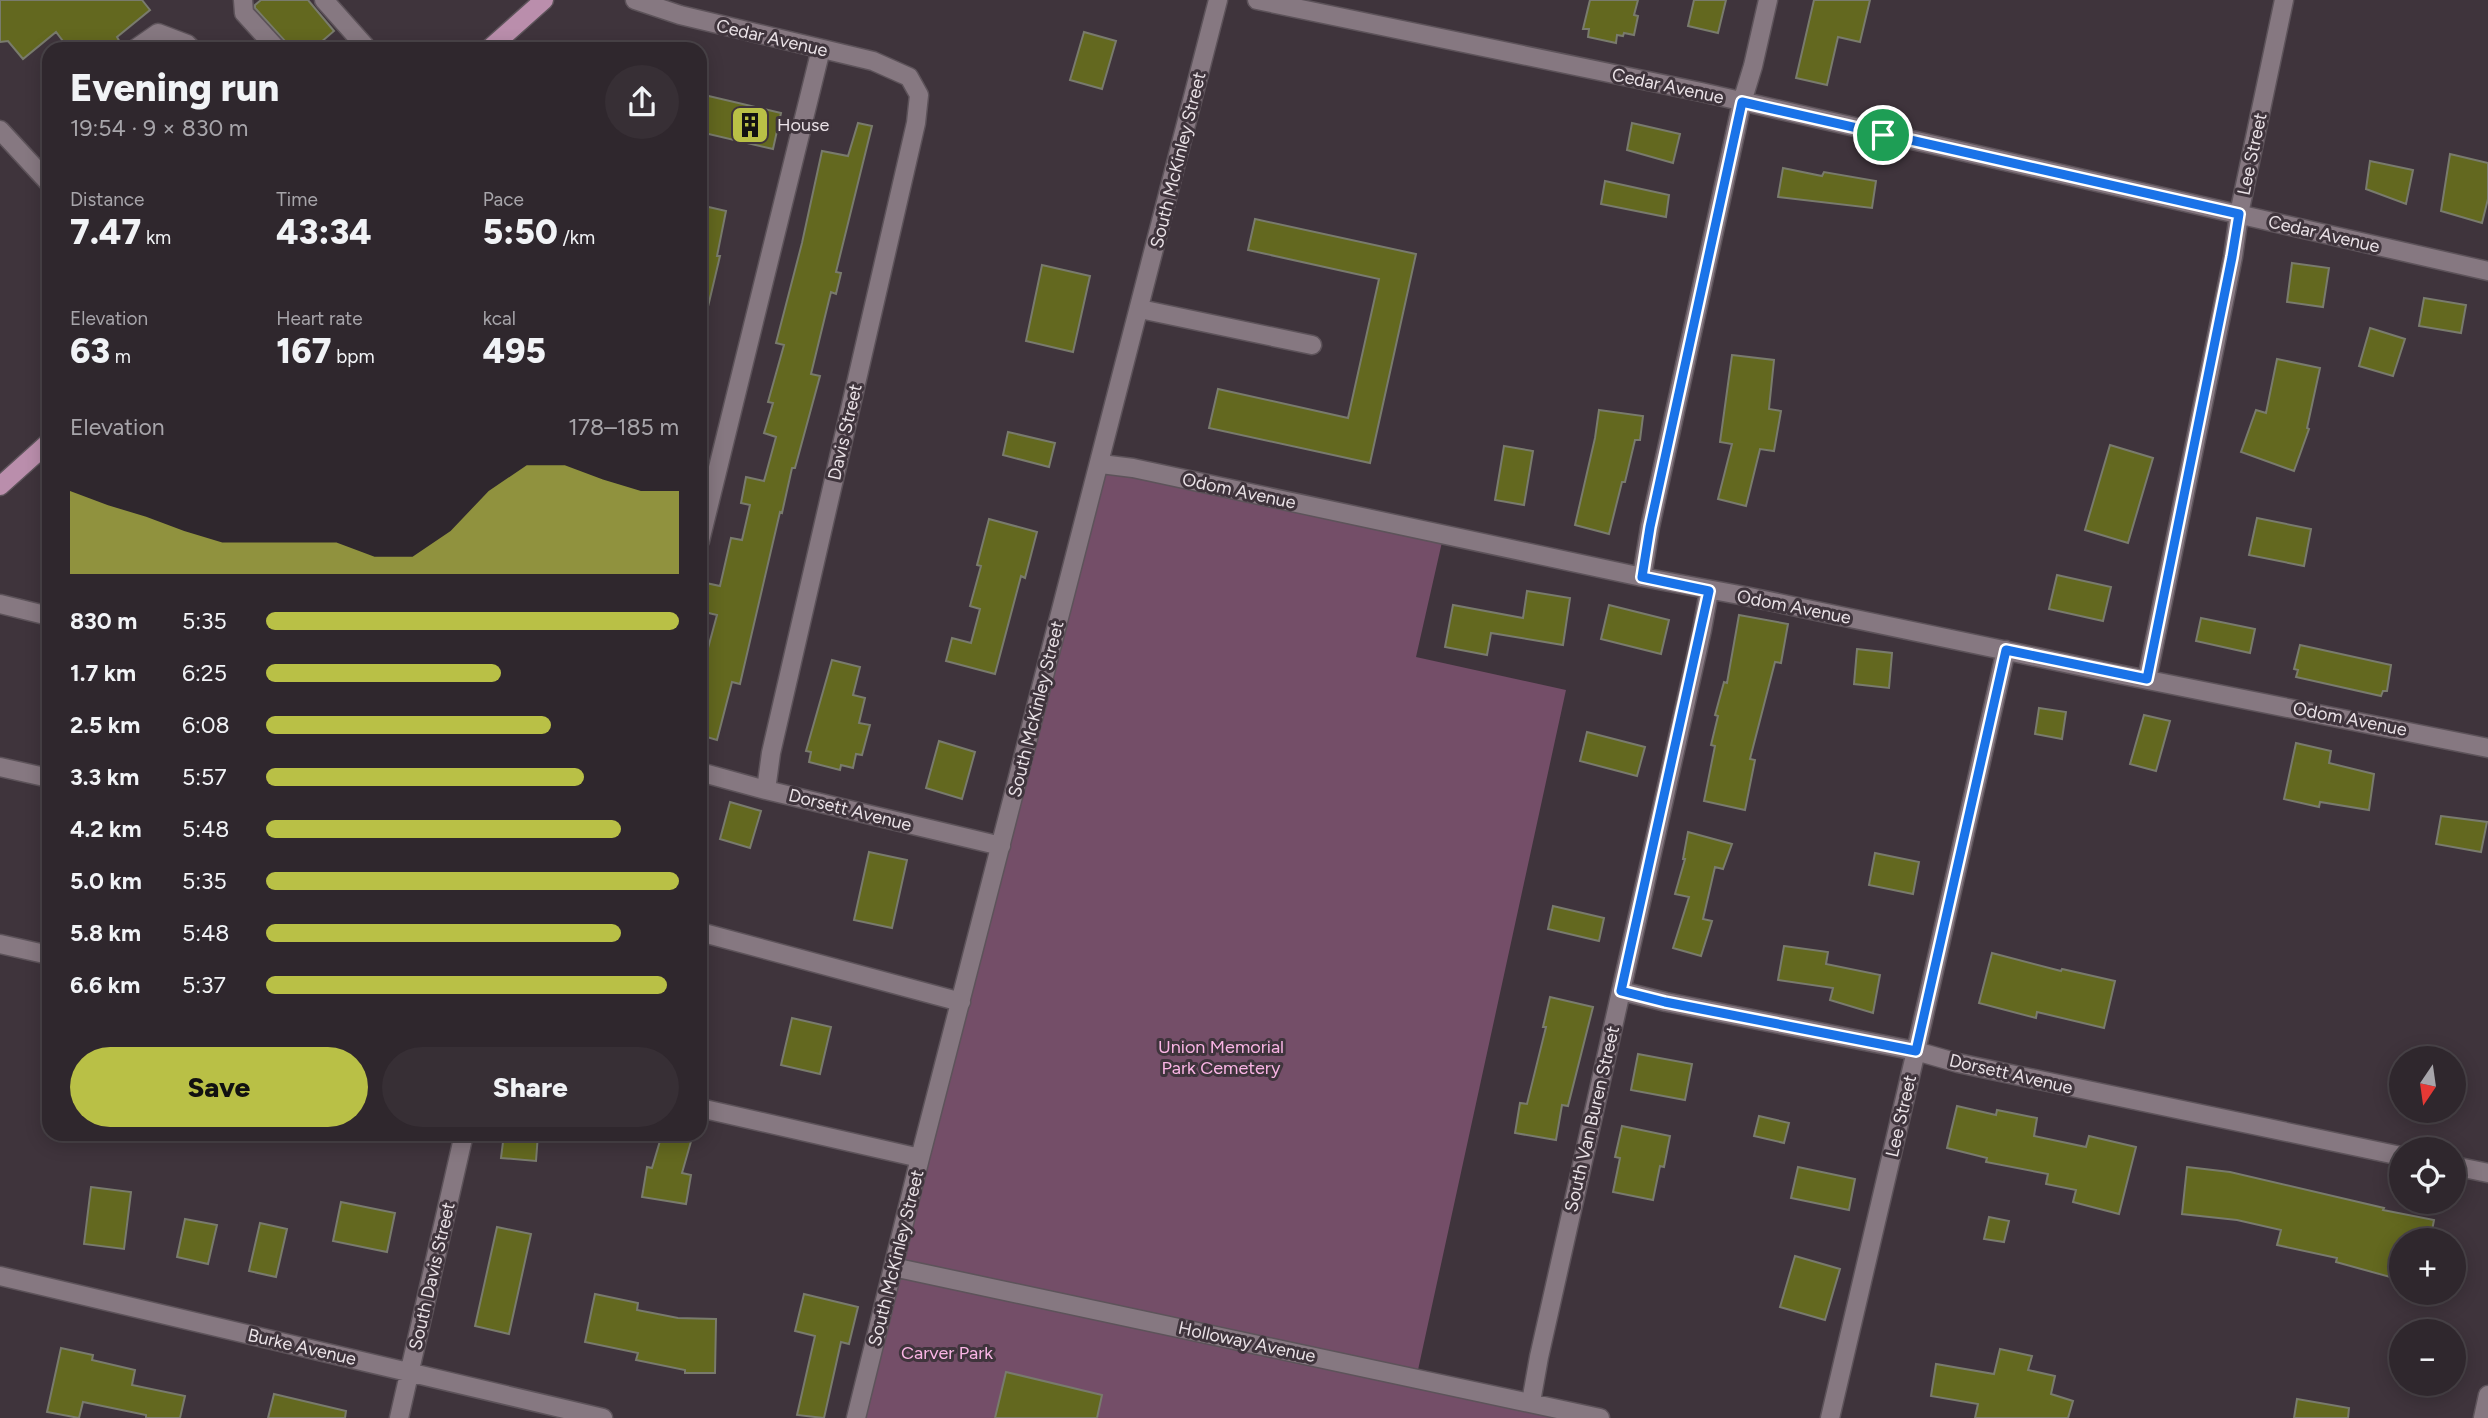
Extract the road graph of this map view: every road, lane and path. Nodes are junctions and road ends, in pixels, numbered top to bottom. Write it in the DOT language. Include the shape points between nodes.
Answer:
graph roads {
  1 [pos="234,0"];
  2 [pos="243,0"];
  3 [pos="312,0"];
  4 [pos="324,0"];
  5 [pos="544,0"];
  6 [pos="635,0"];
  7 [pos="1218,0"];
  8 [pos="1256,0"];
  9 [pos="1768,0"];
  10 [pos="2284,0"];
  11 [pos="348,26"];
  12 [pos="145,42"];
  13 [pos="182,42"];
  14 [pos="257,42"];
  15 [pos="271,42"];
  16 [pos="361,42"];
  17 [pos="497,42"];
  18 [pos="821,49"];
  19 [pos="909,77"];
  20 [pos="1742,102"];
  21 [pos="0,130"];
  22 [pos="42,175"];
  23 [pos="2239,214"];
  24 [pos="2488,271"];
  25 [pos="1140,309"];
  26 [pos="1312,345"];
  27 [pos="42,448"];
  28 [pos="1101,464"];
  29 [pos="0,486"];
  30 [pos="707,513"];
  31 [pos="1642,577"];
  32 [pos="1709,591"];
  33 [pos="0,604"];
  34 [pos="42,614"];
  35 [pos="2006,650"];
  36 [pos="2147,679"];
  37 [pos="2488,748"];
  38 [pos="0,767"];
  39 [pos="707,774"];
  40 [pos="42,776"];
  41 [pos="766,790"];
  42 [pos="1001,846"];
  43 [pos="707,934"];
  44 [pos="0,944"];
  45 [pos="42,953"];
  46 [pos="1621,991"];
  47 [pos="961,1002"];
  48 [pos="1916,1051"];
  49 [pos="707,1110"];
  50 [pos="462,1141"];
  51 [pos="2389,1153"];
  52 [pos="920,1158"];
  53 [pos="2466,1168"];
  54 [pos="2488,1173"];
  55 [pos="893,1267"];
  56 [pos="0,1276"];
  57 [pos="410,1373"];
  58 [pos="2488,1395"];
  59 [pos="1531,1402"];
  60 [pos="399,1418"];
  61 [pos="603,1418"];
  62 [pos="856,1418"];
  63 [pos="1600,1418"];
  64 [pos="1830,1418"];
  65 [pos="2483,1418"];
  1 -- 14 [label="street" via="239,24"];
  2 -- 15 [label="street" via="244,13"];
  3 -- 11 [label="street" via="335,25"];
  4 -- 11 [label="street"];
  5 -- 17 [label="main road"];
  6 -- 18 [label="street, Cedar Avenue"];
  7 -- 25 [label="street, South McKinley Street"];
  8 -- 20 [label="street, Cedar Avenue"];
  9 -- 20 [label="street"];
  10 -- 23 [label="street, Lee Street"];
  11 -- 16 [label="street"];
  12 -- 13 [label="street" via="158,33"];
  18 -- 19 [label="street, Cedar Avenue" via="873,61"];
  18 -- 30 [label="street"];
  19 -- 41 [label="street, Davis Street" via="919,95 916,123"];
  20 -- 23 [label="street, Cedar Avenue"];
  20 -- 31 [label="street"];
  21 -- 22 [label="street"];
  23 -- 24 [label="street, Cedar Avenue"];
  23 -- 36 [label="street, Lee Street"];
  25 -- 26 [label="street"];
  25 -- 28 [label="street, South McKinley Street"];
  27 -- 29 [label="main road"];
  28 -- 31 [label="street, Odom Avenue"];
  28 -- 42 [label="street, South McKinley Street"];
  31 -- 32 [label="street, Odom Avenue"];
  32 -- 35 [label="street, Odom Avenue"];
  32 -- 46 [label="street, South Van Buren Street"];
  33 -- 34 [label="street"];
  35 -- 36 [label="street, Odom Avenue"];
  35 -- 48 [label="street, Lee Street"];
  36 -- 37 [label="street, Odom Avenue"];
  38 -- 40 [label="street"];
  39 -- 41 [label="street, Dorsett Avenue"];
  41 -- 42 [label="street, Dorsett Avenue"];
  42 -- 47 [label="street, South McKinley Street"];
  43 -- 47 [label="street"];
  44 -- 45 [label="street"];
  46 -- 48 [label="street, Dorsett Avenue"];
  46 -- 59 [label="street, South Van Buren Street"];
  47 -- 52 [label="street, South McKinley Street"];
  48 -- 51 [label="street, Dorsett Avenue"];
  48 -- 64 [label="street, Lee Street"];
  49 -- 52 [label="street"];
  50 -- 57 [label="street, South Davis Street"];
  52 -- 55 [label="street, South McKinley Street"];
  53 -- 54 [label="street"];
  55 -- 59 [label="street, Holloway Avenue"];
  55 -- 62 [label="street, South McKinley Street"];
  56 -- 57 [label="street, Burke Avenue"];
  57 -- 60 [label="street, South Davis Street"];
  57 -- 61 [label="street, Burke Avenue"];
  58 -- 65 [label="street"];
  59 -- 63 [label="street, Holloway Avenue"];
}
